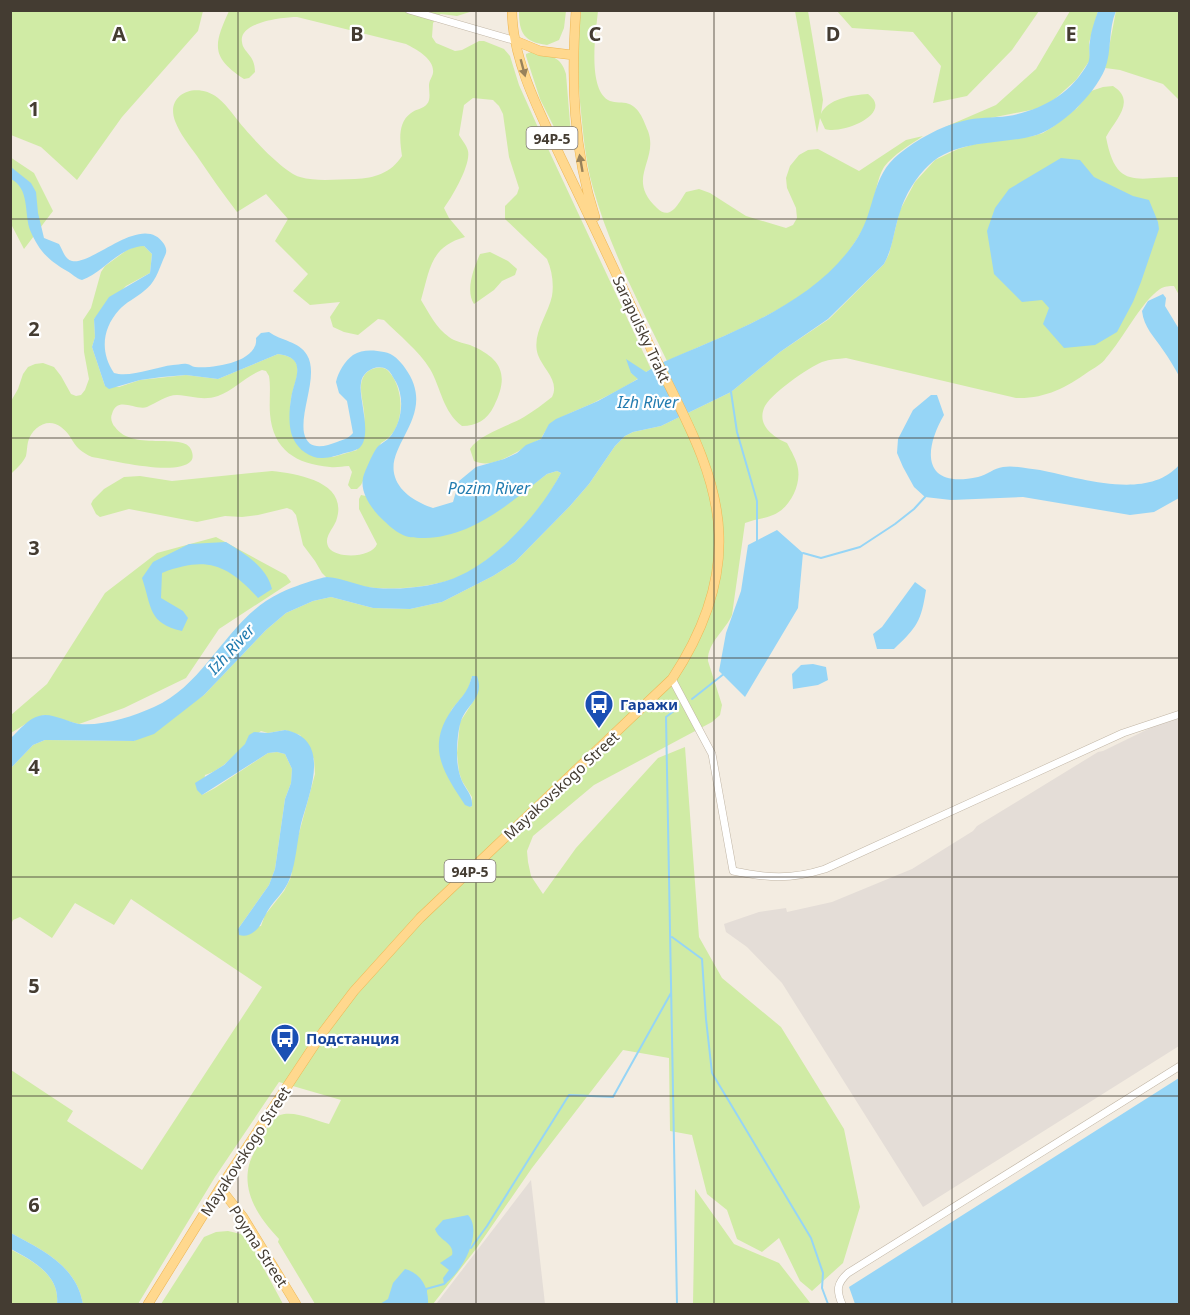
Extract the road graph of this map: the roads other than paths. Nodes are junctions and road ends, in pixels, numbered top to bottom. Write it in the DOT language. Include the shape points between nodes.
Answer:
graph roads {
  1 [pos="409,10"];
  2 [pos="512,10"];
  3 [pos="576,10"];
  4 [pos="516,41"];
  5 [pos="573,54"];
  6 [pos="610,259"];
  7 [pos="690,431"];
  8 [pos="672,679"];
  9 [pos="1179,714"];
  10 [pos="1179,1066"];
  11 [pos="220,1188"];
  12 [pos="148,1305"];
  13 [pos="296,1305"];
  14 [pos="842,1305"];
  1 -- 4 [label="street"];
  2 -- 4 [label="main road, Sarapulsky Trakt / 94Р-5"];
  3 -- 5 [label="main road, Sarapulsky Trakt / 94Р-5"];
  4 -- 5 [label="main road" via="540,51"];
  4 -- 6 [label="main road, Sarapulsky Trakt / 94Р-5, one-way" via="531,92"];
  6 -- 5 [label="main road, Sarapulsky Trakt / 94Р-5, one-way" via="594,215 577,142"];
  6 -- 7 [label="main road, Sarapulsky Trakt / 94Р-5"];
  7 -- 8 [label="main road, Mayakovskogo Street / 94Р-5" via="716,507 718,564 707,616"];
  8 -- 9 [label="street" via="712,754 733,871 779,878 825,869 1123,733"];
  8 -- 11 [label="main road, Mayakovskogo Street / 94Р-5" via="384,956 323,1032"];
  10 -- 14 [label="street" via="849,1273 840,1281 837,1292"];
  11 -- 12 [label="main road, Mayakovskogo Street / 94Р-5"];
  11 -- 13 [label="main road, Poyma Street"];
}
